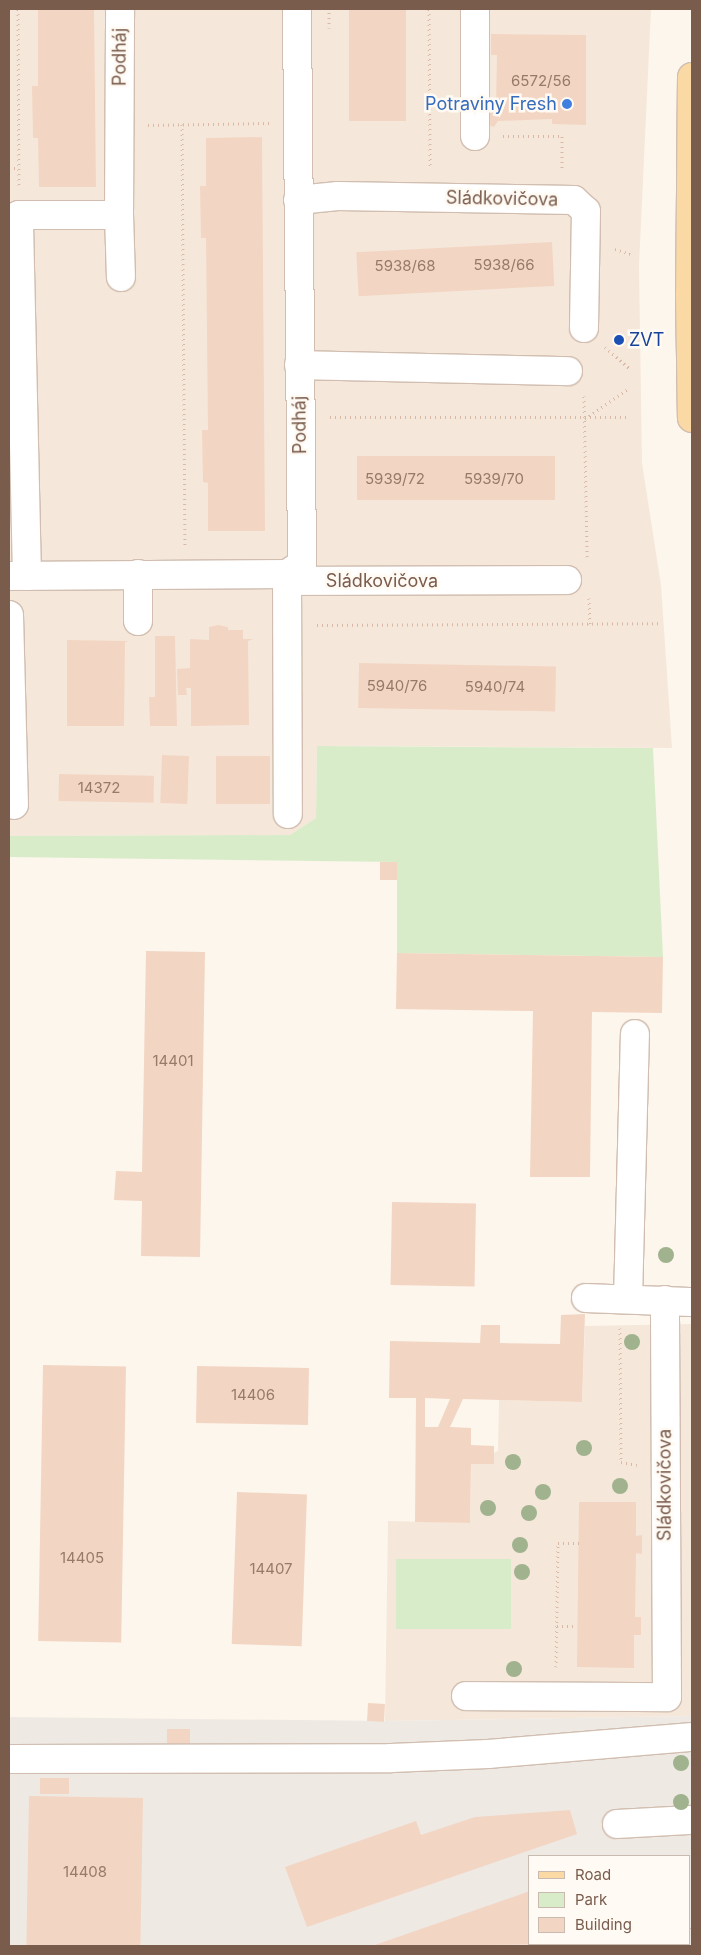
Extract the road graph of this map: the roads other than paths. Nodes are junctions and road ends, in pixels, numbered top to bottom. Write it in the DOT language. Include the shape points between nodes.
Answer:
graph roads {
  1 [pos="120,9"];
  2 [pos="296,9"];
  3 [pos="475,9"];
  4 [pos="692,78"];
  5 [pos="475,136"];
  6 [pos="298,200"];
  7 [pos="119,215"];
  8 [pos="121,277"];
  9 [pos="584,328"];
  10 [pos="299,365"];
  11 [pos="576,381"];
  12 [pos="692,418"];
  13 [pos="138,574"];
  14 [pos="18,576"];
  15 [pos="287,577"];
  16 [pos="578,585"];
  17 [pos="9,615"];
  18 [pos="138,621"];
  19 [pos="14,805"];
  20 [pos="288,814"];
  21 [pos="635,1034"];
  22 [pos="586,1298"];
  23 [pos="624,1299"];
  24 [pos="665,1300"];
  25 [pos="692,1302"];
  26 [pos="466,1696"];
  27 [pos="692,1737"];
  28 [pos="9,1759"];
  29 [pos="692,1820"];
  30 [pos="617,1824"];
  1 -- 7 [label="street, Podháj"];
  2 -- 6 [label="street, Podháj"];
  3 -- 5 [label="street"];
  4 -- 12 [label="main road"];
  6 -- 9 [label="street, Sládkovičova" via="338,196 574,200 586,211"];
  6 -- 10 [label="street, Podháj"];
  7 -- 8 [label="street, Podháj"];
  7 -- 14 [label="street" via="19,215"];
  10 -- 11 [label="street"];
  10 -- 15 [label="street, Podháj" via="302,564"];
  13 -- 14 [label="street"];
  13 -- 15 [label="street"];
  13 -- 18 [label="street"];
  15 -- 16 [label="street, Sládkovičova"];
  15 -- 20 [label="street"];
  17 -- 19 [label="street"];
  21 -- 23 [label="street"];
  22 -- 23 [label="street"];
  23 -- 24 [label="street"];
  24 -- 25 [label="street"];
  24 -- 26 [label="street, Sládkovičova" via="667,1697"];
  27 -- 28 [label="street" via="488,1754 391,1758"];
  29 -- 30 [label="street"];
}
